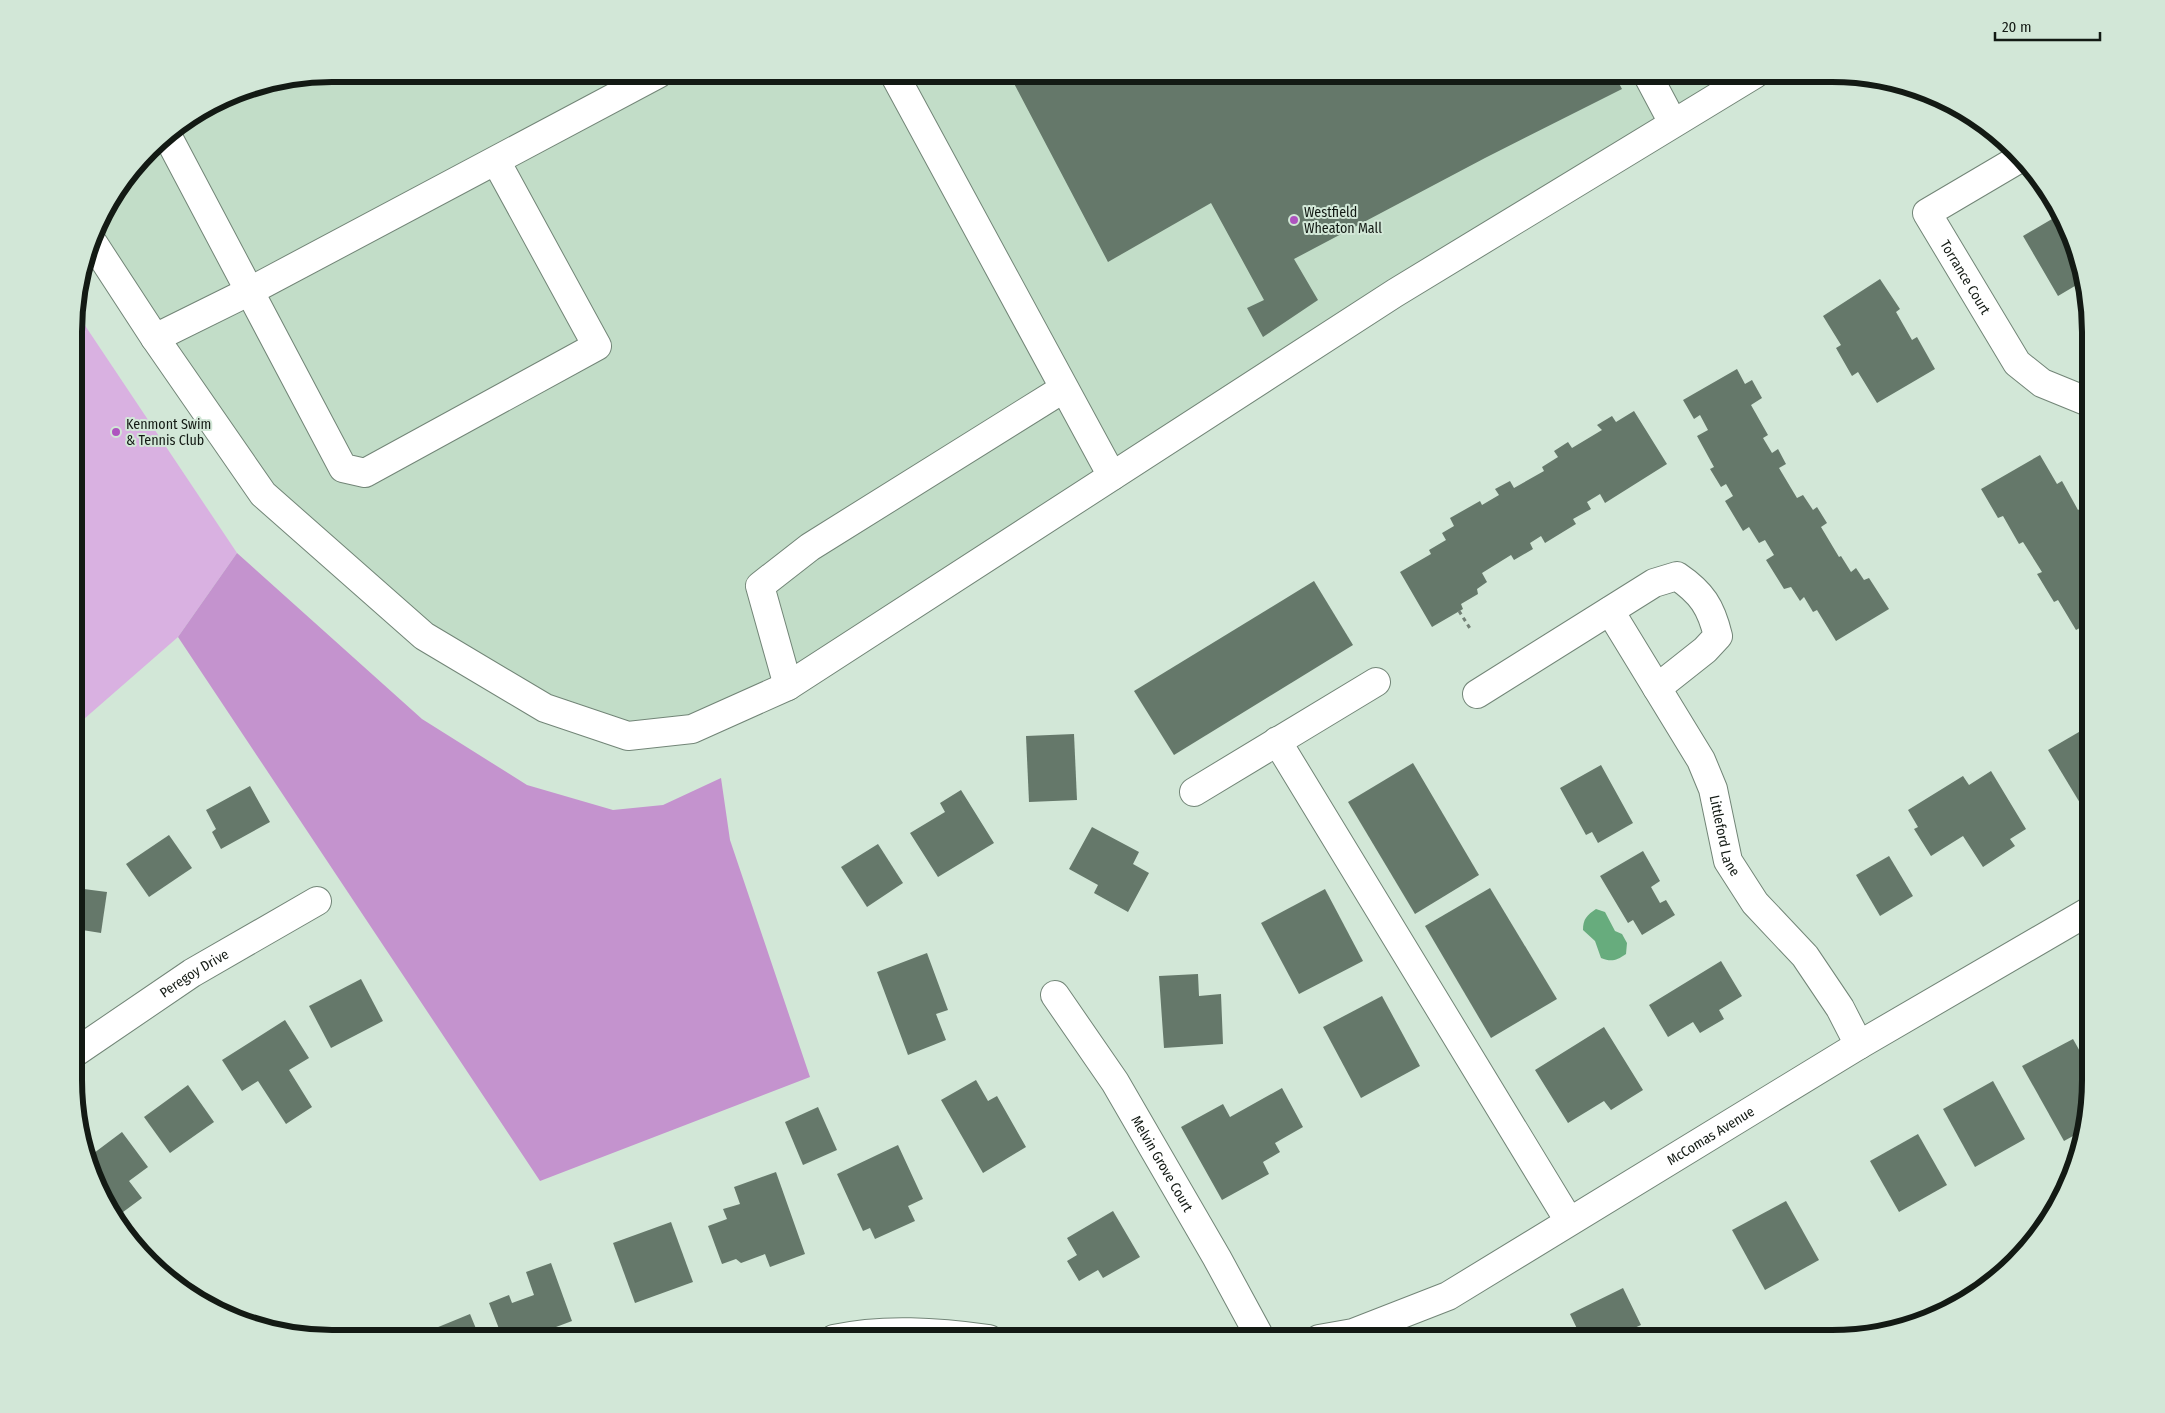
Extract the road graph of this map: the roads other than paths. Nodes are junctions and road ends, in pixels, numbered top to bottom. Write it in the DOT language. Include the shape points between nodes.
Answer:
graph roads {
  1 [pos="641,83"];
  2 [pos="899,83"];
  3 [pos="1652,83"];
  4 [pos="1740,83"];
  5 [pos="1673,123"];
  6 [pos="171,142"];
  7 [pos="496,161"];
  8 [pos="2014,161"];
  9 [pos="97,249"];
  10 [pos="250,291"];
  11 [pos="155,338"];
  12 [pos="1063,389"];
  13 [pos="2082,399"];
  14 [pos="1112,476"];
  15 [pos="1610,611"];
  16 [pos="1376,682"];
  17 [pos="788,686"];
  18 [pos="1657,688"];
  19 [pos="1477,694"];
  20 [pos="1278,741"];
  21 [pos="1194,792"];
  22 [pos="317,901"];
  23 [pos="2082,915"];
  24 [pos="1055,995"];
  25 [pos="1859,1045"];
  26 [pos="83,1047"];
  27 [pos="1569,1222"];
  28 [pos="1256,1330"];
  29 [pos="1361,1330"];
  1 -- 7 [label="street"];
  2 -- 12 [label="street"];
  3 -- 5 [label="street"];
  4 -- 5 [label="street"];
  5 -- 14 [label="street" via="1395,293"];
  6 -- 10 [label="street"];
  7 -- 10 [label="street"];
  7 -- 10 [label="street" via="597,346 420,444 365,473 344,468"];
  8 -- 13 [label="street, Torrance Court" via="1927,213 2017,363 2042,383"];
  9 -- 11 [label="street"];
  10 -- 11 [label="street"];
  11 -- 17 [label="street" via="263,494 424,636 544,708 628,736 692,729"];
  12 -- 14 [label="street"];
  12 -- 17 [label="street" via="810,547 760,586"];
  14 -- 17 [label="street"];
  15 -- 18 [label="street, Littleford Lane"];
  15 -- 18 [label="street" via="1654,583 1677,576 1696,589 1713,614 1718,636"];
  15 -- 19 [label="street"];
  16 -- 20 [label="street"];
  18 -- 25 [label="street, Littleford Lane" via="1702,760 1713,789 1728,861 1755,903 1805,956 1840,1008"];
  20 -- 21 [label="street"];
  20 -- 27 [label="street"];
  22 -- 26 [label="street, Peregoy Drive" via="192,973"];
  23 -- 25 [label="street, McComas Avenue"];
  24 -- 28 [label="street, Melvin Grove Court" via="1116,1082"];
  25 -- 27 [label="street, McComas Avenue"];
  27 -- 29 [label="street, McComas Avenue" via="1448,1296"];
}
